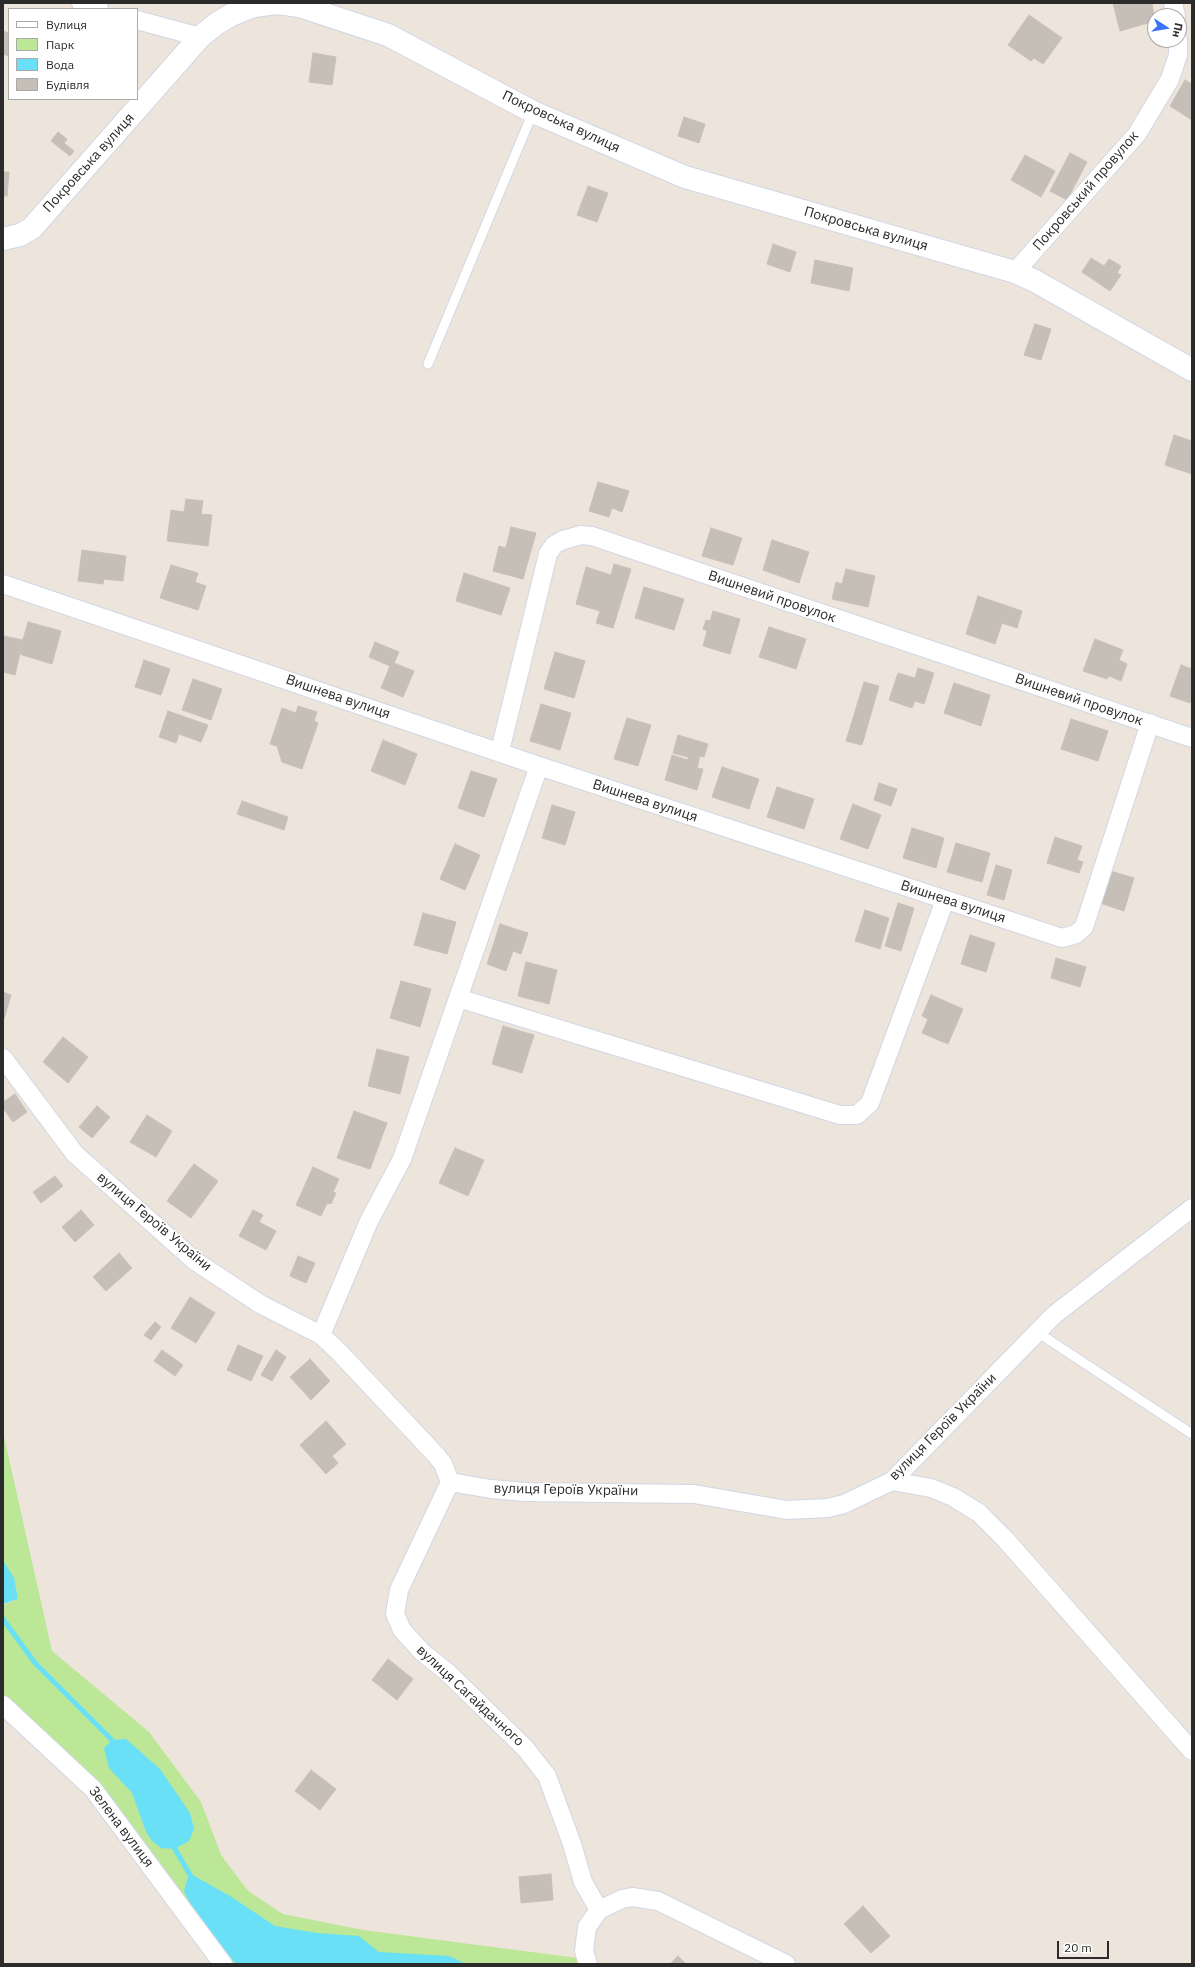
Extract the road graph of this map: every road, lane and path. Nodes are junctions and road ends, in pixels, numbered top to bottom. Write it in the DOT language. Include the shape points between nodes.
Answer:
graph roads {
  1 [pos="81,3"];
  2 [pos="298,4"];
  3 [pos="97,8"];
  4 [pos="138,20"];
  5 [pos="200,37"];
  6 [pos="1178,48"];
  7 [pos="533,112"];
  8 [pos="3,239"];
  9 [pos="1015,272"];
  10 [pos="428,364"];
  11 [pos="1192,370"];
  12 [pos="3,584"];
  13 [pos="1150,723"];
  14 [pos="1192,738"];
  15 [pos="500,751"];
  16 [pos="538,766"];
  17 [pos="945,900"];
  18 [pos="458,998"];
  19 [pos="3,1058"];
  20 [pos="1192,1208"];
  21 [pos="1037,1332"];
  22 [pos="320,1335"];
  23 [pos="1192,1434"];
  24 [pos="892,1481"];
  25 [pos="450,1482"];
  26 [pos="3,1705"];
  27 [pos="1192,1751"];
  28 [pos="599,1910"];
  29 [pos="223,1964"];
  30 [pos="588,1964"];
  31 [pos="786,1964"];
  1 -- 3 [label="street"];
  2 -- 5 [label="street, Покровська вулиця" via="254,6 231,14"];
  2 -- 7 [label="street, Покровська вулиця" via="388,35"];
  4 -- 5 [label="street"];
  5 -- 8 [label="street, Покровська вулиця" via="32,228 20,235"];
  6 -- 9 [label="street, Покровський провулок" via="1170,79 1137,134"];
  7 -- 9 [label="street, Покровська вулиця" via="685,177"];
  7 -- 10 [label="lane"];
  9 -- 11 [label="street, Покровська вулиця"];
  12 -- 15 [label="street, Вишнева вулиця"];
  13 -- 14 [label="street, Вишневий провулок"];
  13 -- 15 [label="street, Вишневий провулок" via="592,536 581,535 554,545 548,554"];
  13 -- 17 [label="street, Вишнева вулиця" via="1084,927 1076,934 1062,938"];
  15 -- 16 [label="street, Вишнева вулиця"];
  16 -- 17 [label="street, Вишнева вулиця"];
  16 -- 18 [label="street"];
  17 -- 18 [label="street" via="870,1103 857,1115 840,1115"];
  18 -- 22 [label="street" via="402,1159 369,1222"];
  19 -- 22 [label="street, вулиця Героїв України" via="75,1154 195,1261 260,1304"];
  20 -- 21 [label="street, вулиця Героїв України" via="1071,1300"];
  21 -- 23 [label="lane"];
  21 -- 24 [label="street, вулиця Героїв України"];
  22 -- 25 [label="street, вулиця Героїв України" via="436,1455 443,1464"];
  24 -- 25 [label="street, вулиця Героїв України" via="844,1504 807,1510 767,1508 694,1494 525,1492"];
  24 -- 27 [label="street" via="931,1488 953,1497 984,1517"];
  25 -- 28 [label="street, вулиця Сагайдачного" via="399,1590 395,1614 402,1630 422,1652 447,1672 538,1762 553,1790 583,1882"];
  26 -- 29 [label="street, Зелена вулиця" via="93,1789"];
  28 -- 30 [label="street" via="587,1927 584,1951"];
  28 -- 31 [label="street" via="632,1897 658,1901"];
}
